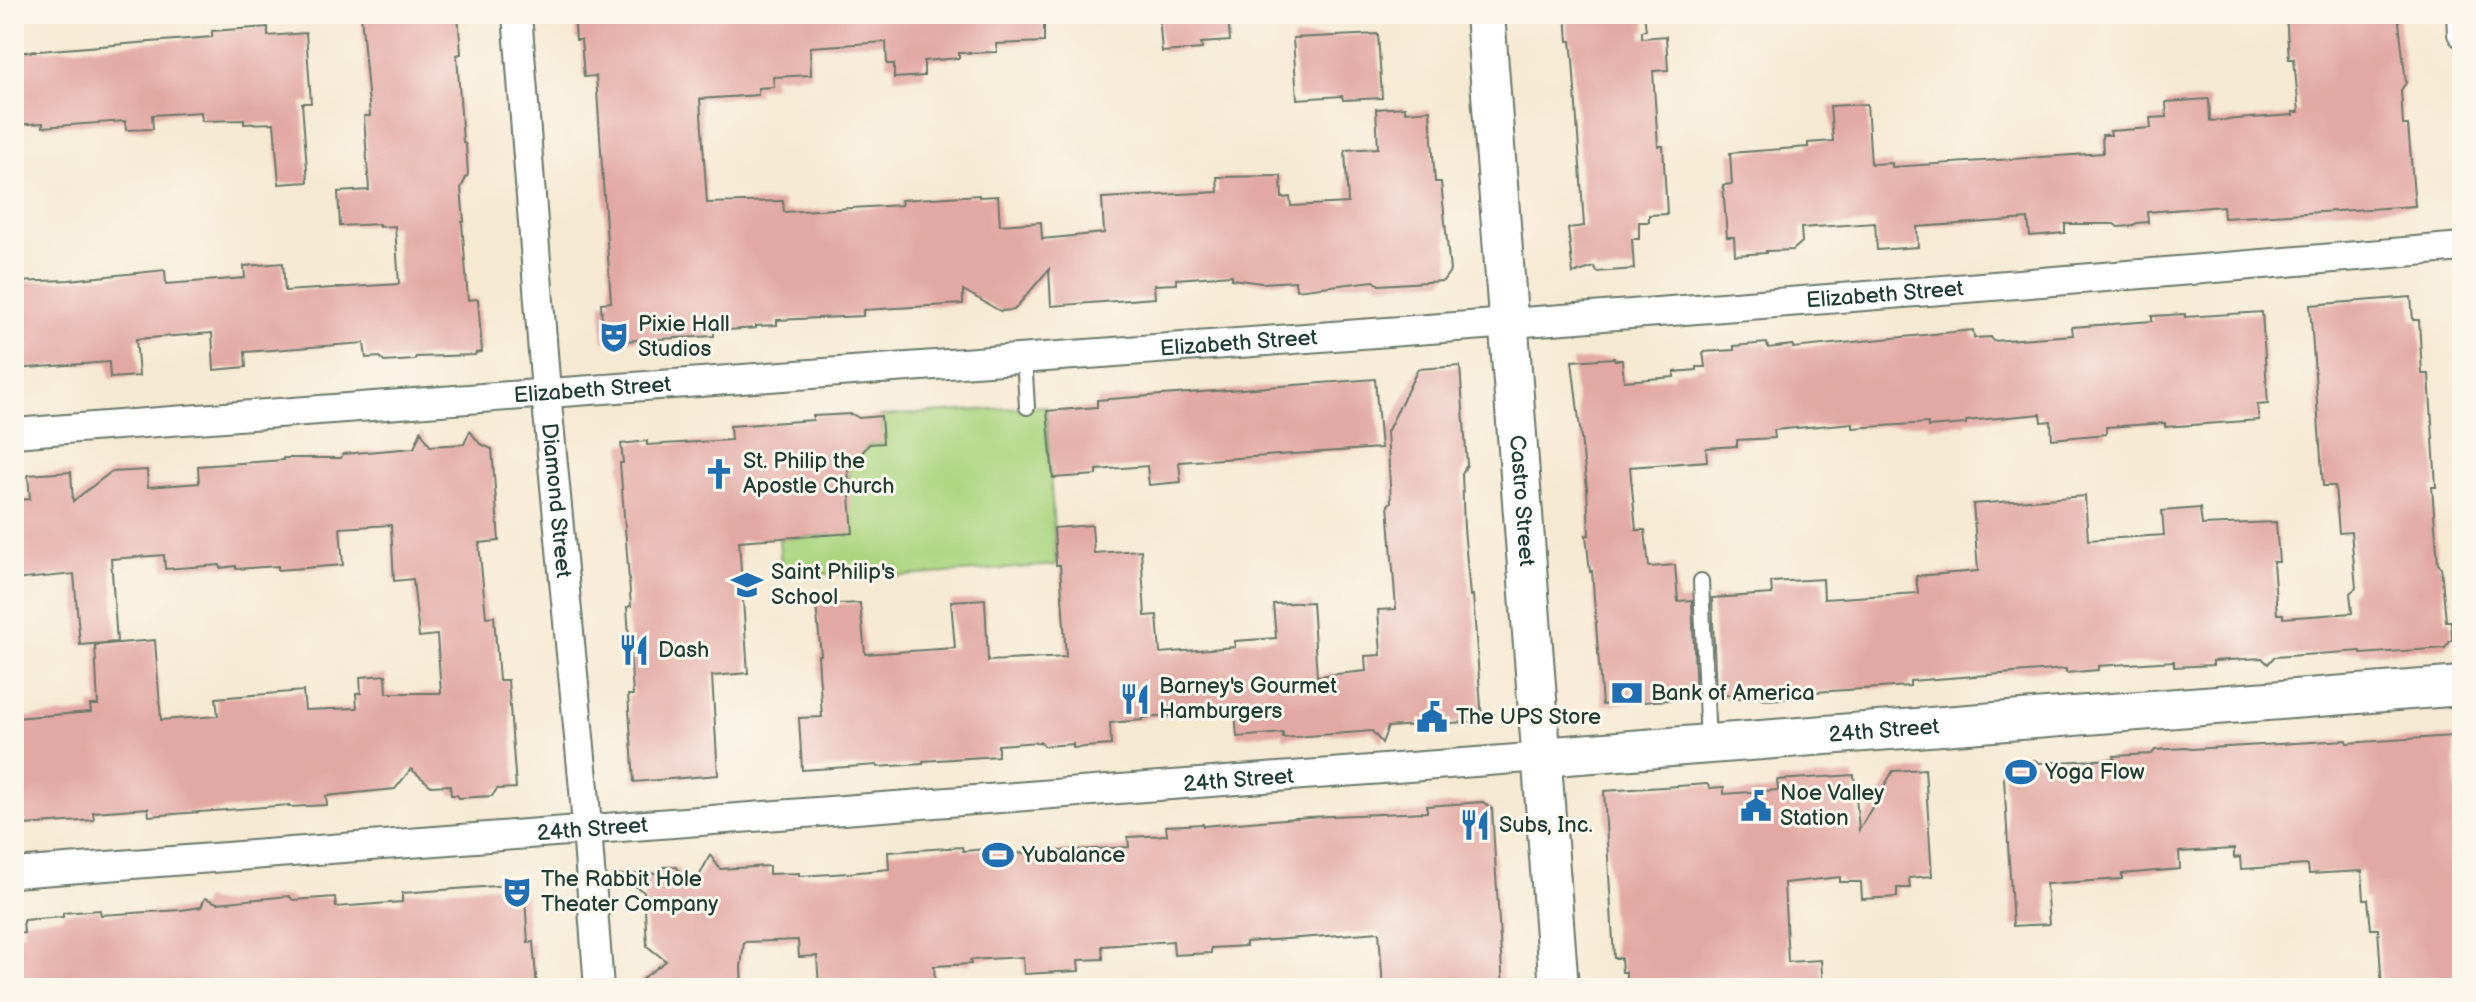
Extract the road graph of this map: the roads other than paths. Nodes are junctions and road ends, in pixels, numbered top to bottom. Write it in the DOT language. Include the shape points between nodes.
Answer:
graph roads {
  1 [pos="517,14"];
  2 [pos="1485,14"];
  3 [pos="2461,14"];
  4 [pos="2462,33"];
  5 [pos="2462,247"];
  6 [pos="1508,323"];
  7 [pos="1024,358"];
  8 [pos="546,392"];
  9 [pos="1027,407"];
  10 [pos="14,433"];
  11 [pos="1701,581"];
  12 [pos="2462,686"];
  13 [pos="1708,744"];
  14 [pos="1541,757"];
  15 [pos="587,829"];
  16 [pos="14,873"];
  17 [pos="599,988"];
  18 [pos="1559,988"];
  1 -- 8 [label="street, Diamond Street"];
  2 -- 6 [label="street, Castro Street"];
  3 -- 4 [label="street"];
  5 -- 6 [label="street, Elizabeth Street"];
  6 -- 7 [label="street, Elizabeth Street"];
  6 -- 14 [label="street, Castro Street"];
  7 -- 8 [label="street, Elizabeth Street"];
  7 -- 9 [label="lane"];
  8 -- 10 [label="street, Elizabeth Street"];
  8 -- 15 [label="street, Diamond Street"];
  11 -- 13 [label="lane"];
  12 -- 13 [label="street, 24th Street"];
  13 -- 14 [label="street, 24th Street"];
  14 -- 15 [label="street, 24th Street"];
  14 -- 18 [label="street, Castro Street"];
  15 -- 16 [label="street, 24th Street"];
  15 -- 17 [label="street, Diamond Street"];
}
